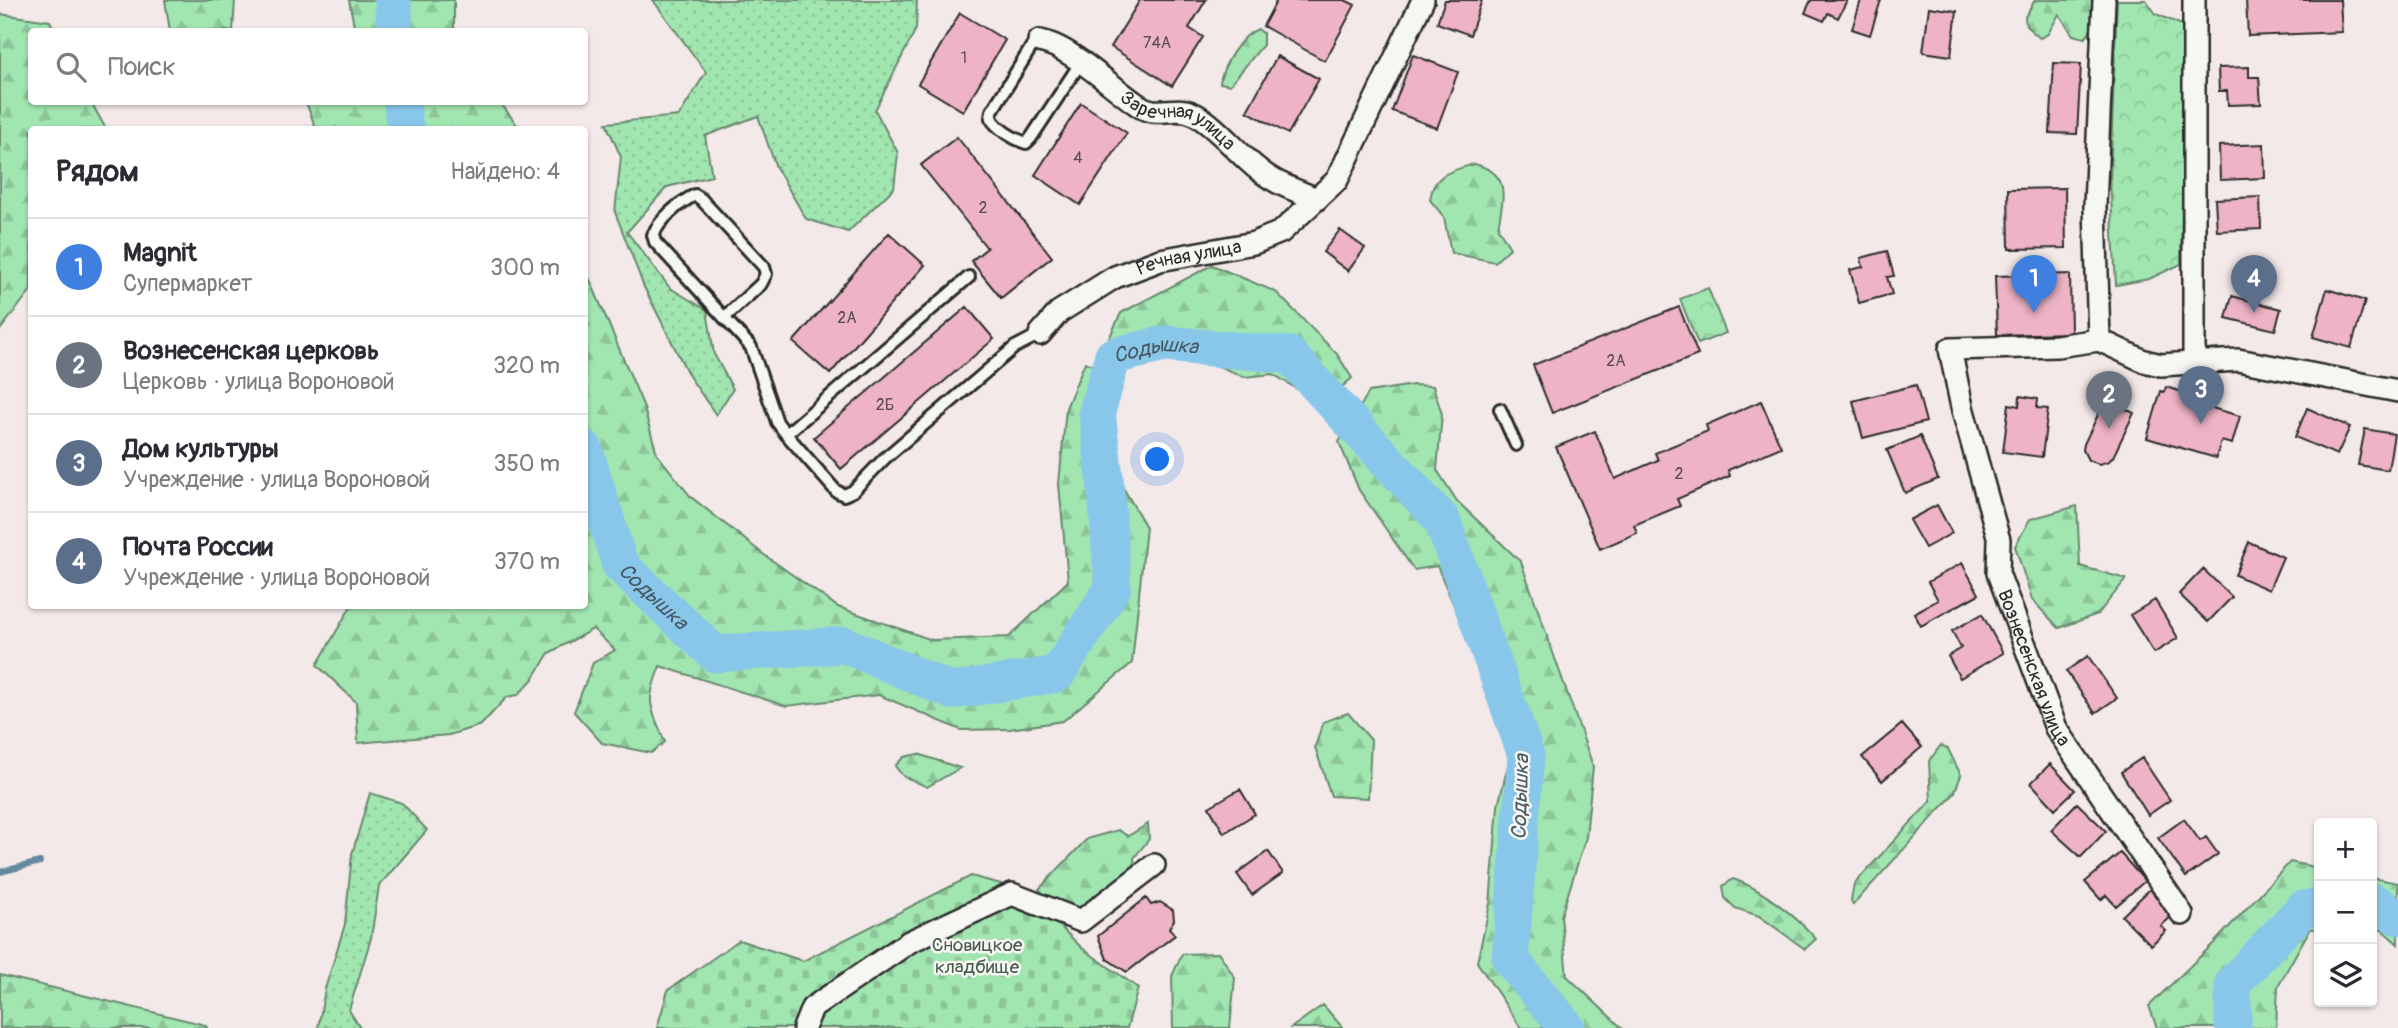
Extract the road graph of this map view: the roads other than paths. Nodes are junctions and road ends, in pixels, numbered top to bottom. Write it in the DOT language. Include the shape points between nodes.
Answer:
graph roads {
  1 [pos="1423,0"];
  2 [pos="2104,0"];
  3 [pos="2194,0"];
  4 [pos="1040,41"];
  5 [pos="1081,62"];
  6 [pos="1317,199"];
  7 [pos="969,277"];
  8 [pos="725,317"];
  9 [pos="1040,334"];
  10 [pos="2099,341"];
  11 [pos="2194,361"];
  12 [pos="2398,391"];
  13 [pos="1500,409"];
  14 [pos="786,434"];
  15 [pos="1516,445"];
  16 [pos="1154,865"];
  17 [pos="2182,914"];
  18 [pos="804,1028"];
  1 -- 6 [label="street, Речная улица" via="1337,180"];
  2 -- 10 [label="street" via="2095,206"];
  3 -- 11 [label="street"];
  4 -- 5 [label="street, Заречная улица"];
  4 -- 5 [label="lane" via="1032,46 992,111 993,123 1019,141 1031,138"];
  5 -- 6 [label="street, Заречная улица" via="1141,107 1158,113 1194,113 1261,172"];
  6 -- 9 [label="street, Речная улица" via="1281,232 1254,243 1160,260 1115,277 1059,312"];
  7 -- 14 [label="lane"];
  8 -- 8 [label="lane" via="655,243 653,235 657,226 695,195 766,274"];
  8 -- 14 [label="lane" via="751,347 777,422"];
  9 -- 14 [label="lane" via="1015,347 844,495"];
  10 -- 11 [label="street" via="2161,365"];
  10 -- 17 [label="street, Вознесенская улица" via="1950,349 1999,540 1998,573 2045,703 2056,728"];
  11 -- 12 [label="street" via="2238,360"];
  13 -- 15 [label="lane"];
  16 -- 18 [label="street" via="1082,921 1012,894 909,942 812,1008"];
}
